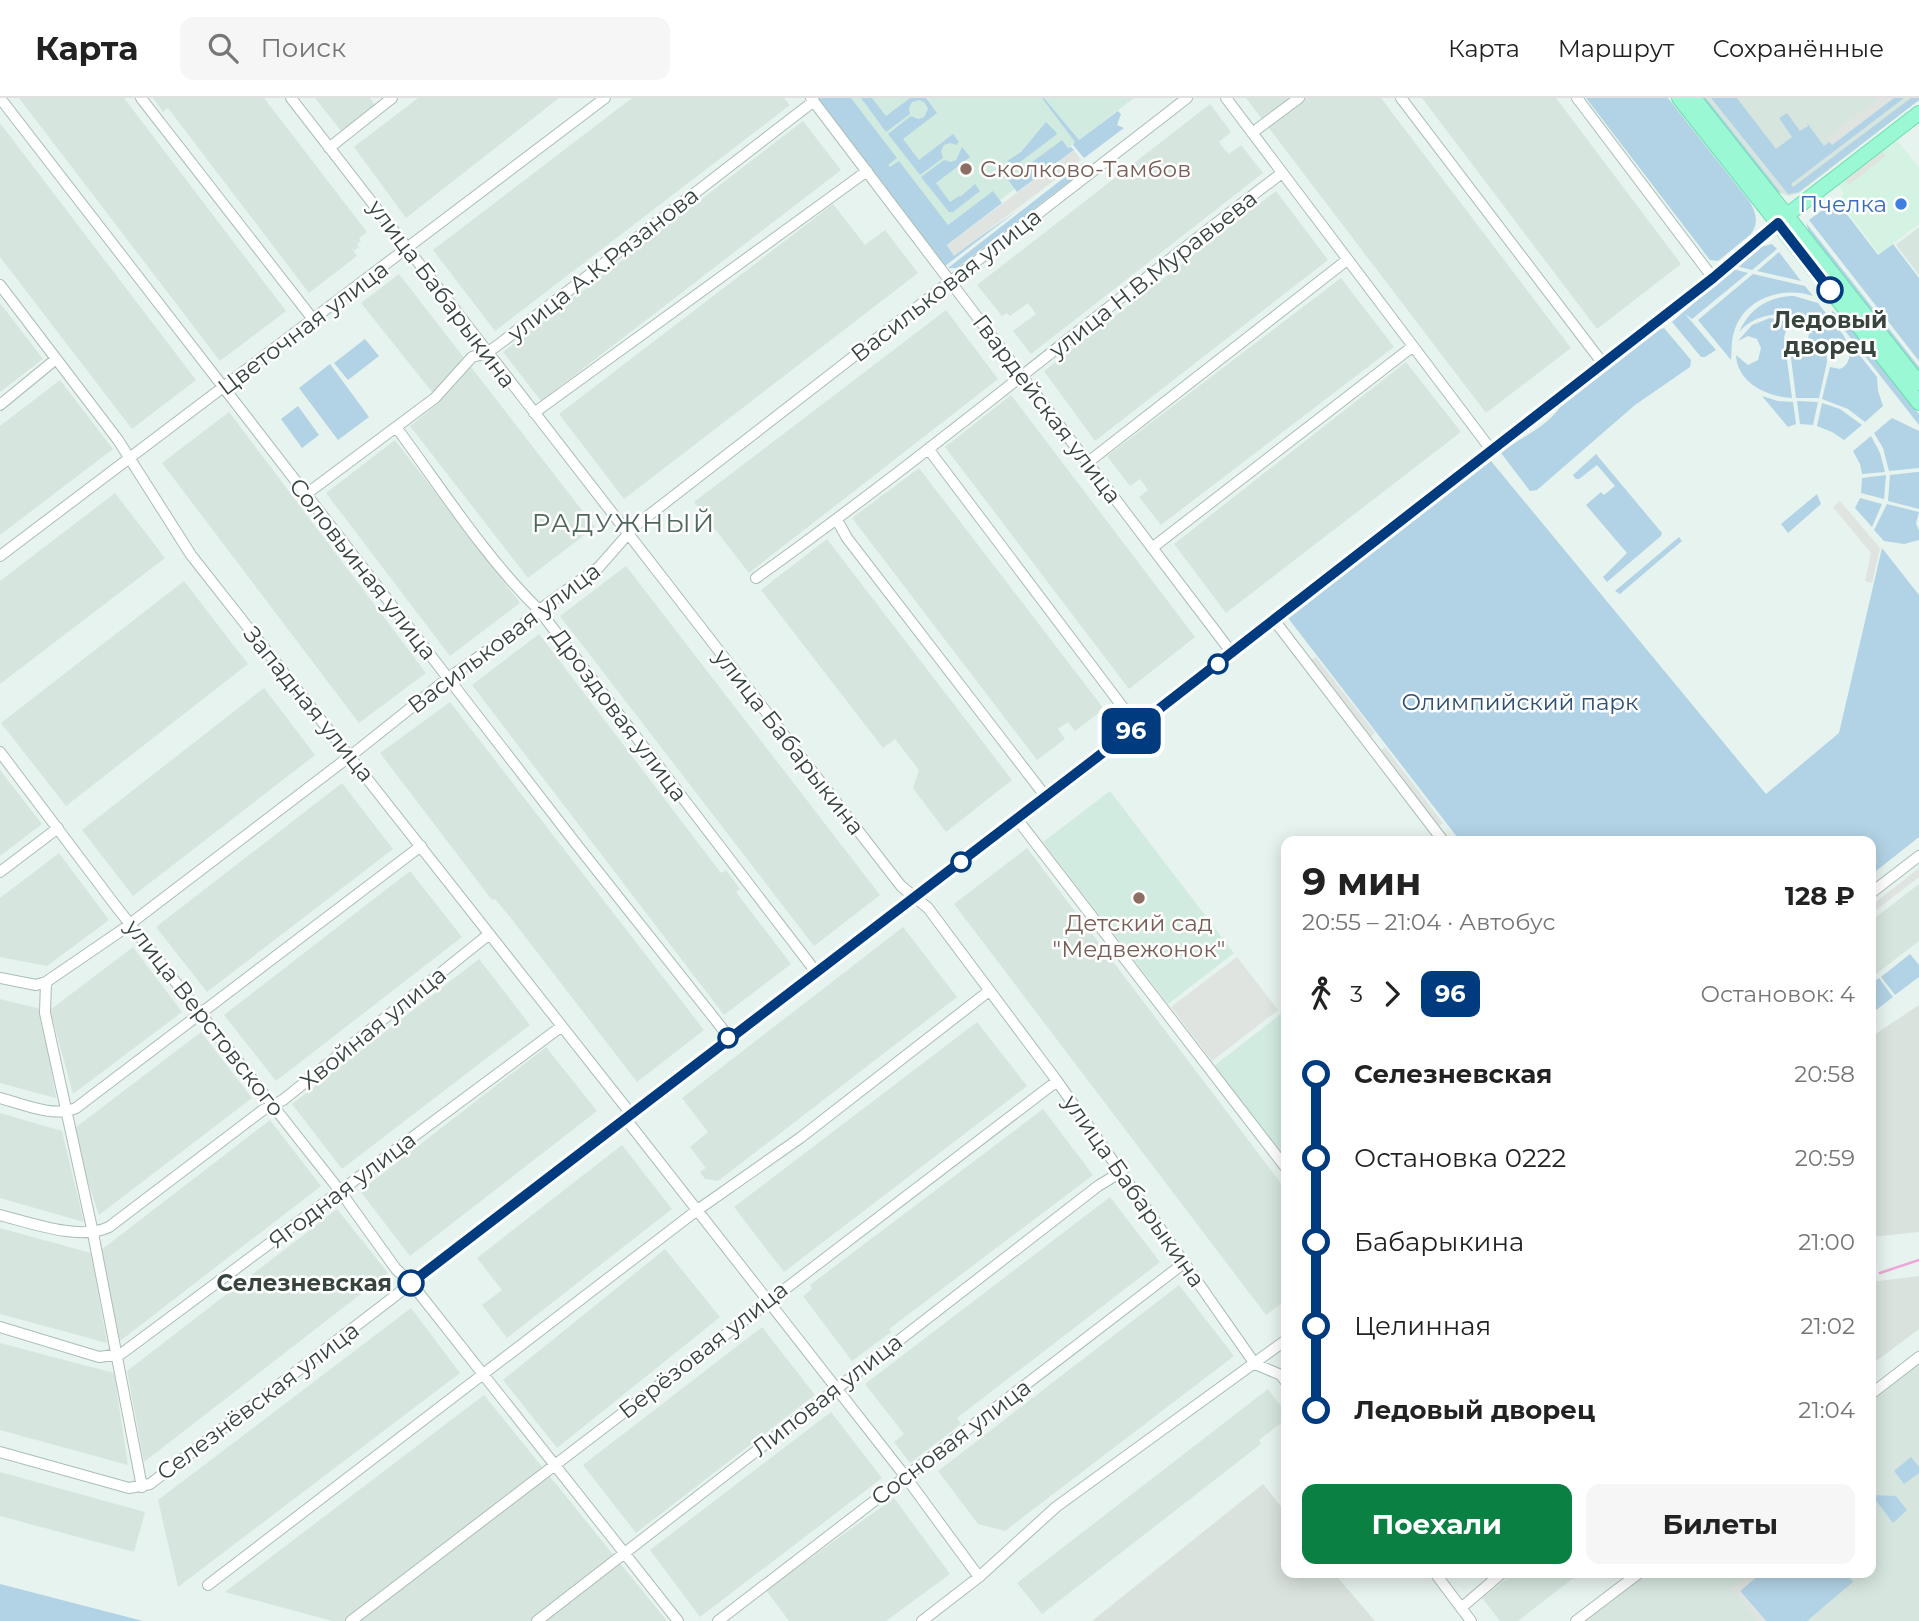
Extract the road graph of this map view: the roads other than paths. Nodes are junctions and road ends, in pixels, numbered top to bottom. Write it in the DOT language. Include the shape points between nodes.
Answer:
graph roads {
  1 [pos="0,98"];
  2 [pos="141,98"];
  3 [pos="291,98"];
  4 [pos="393,98"];
  5 [pos="605,98"];
  6 [pos="1187,98"];
  7 [pos="1226,98"];
  8 [pos="1298,98"];
  9 [pos="1401,98"];
  10 [pos="1577,98"];
  11 [pos="1679,98"];
  12 [pos="1694,98"];
  13 [pos="812,100"];
  14 [pos="1919,113"];
  15 [pos="1252,133"];
  16 [pos="330,148"];
  17 [pos="867,171"];
  18 [pos="1282,173"];
  19 [pos="1783,219"];
  20 [pos="408,248"];
  21 [pos="1347,260"];
  22 [pos="1713,278"];
  23 [pos="951,282"];
  24 [pos="0,285"];
  25 [pos="312,318"];
  26 [pos="1412,347"];
  27 [pos="487,353"];
  28 [pos="56,359"];
  29 [pos="1604,365"];
  30 [pos="1022,376"];
  31 [pos="1919,383"];
  32 [pos="223,389"];
  33 [pos="1919,403"];
  34 [pos="0,405"];
  35 [pos="534,413"];
  36 [pos="396,427"];
  37 [pos="929,450"];
  38 [pos="1492,451"];
  39 [pos="131,459"];
  40 [pos="1087,463"];
  41 [pos="305,495"];
  42 [pos="837,520"];
  43 [pos="627,532"];
  44 [pos="1152,548"];
  45 [pos="0,556"];
  46 [pos="756,578"];
  47 [pos="540,610"];
  48 [pos="1274,620"];
  49 [pos="1232,653"];
  50 [pos="447,679"];
  51 [pos="1137,726"];
  52 [pos="0,752"];
  53 [pos="351,756"];
  54 [pos="1046,797"];
  55 [pos="1017,819"];
  56 [pos="58,828"];
  57 [pos="1439,836"];
  58 [pos="421,846"];
  59 [pos="1919,856"];
  60 [pos="0,873"];
  61 [pos="1876,889"];
  62 [pos="914,898"];
  63 [pos="130,924"];
  64 [pos="488,935"];
  65 [pos="816,972"];
  66 [pos="0,978"];
  67 [pos="46,982"];
  68 [pos="989,991"];
  69 [pos="201,1015"];
  70 [pos="562,1026"];
  71 [pos="729,1037"];
  72 [pos="1057,1081"];
  73 [pos="0,1098"];
  74 [pos="272,1104"];
  75 [pos="66,1111"];
  76 [pos="628,1116"];
  77 [pos="1281,1162"];
  78 [pos="1121,1172"];
  79 [pos="340,1191"];
  80 [pos="696,1211"];
  81 [pos="0,1215"];
  82 [pos="93,1233"];
  83 [pos="1184,1263"];
  84 [pos="411,1283"];
  85 [pos="768,1300"];
  86 [pos="0,1327"];
  87 [pos="1281,1344"];
  88 [pos="117,1356"];
  89 [pos="1919,1357"];
  90 [pos="1255,1364"];
  91 [pos="484,1375"];
  92 [pos="1281,1376"];
  93 [pos="836,1388"];
  94 [pos="1876,1389"];
  95 [pos="0,1452"];
  96 [pos="555,1464"];
  97 [pos="905,1476"];
  98 [pos="142,1487"];
  99 [pos="624,1553"];
  100 [pos="979,1577"];
  101 [pos="1439,1578"];
  102 [pos="1496,1578"];
  103 [pos="1632,1578"];
  104 [pos="208,1585"];
  105 [pos="1461,1608"];
  106 [pos="351,1621"];
  107 [pos="537,1621"];
  108 [pos="678,1621"];
  109 [pos="718,1621"];
  110 [pos="922,1621"];
  111 [pos="1471,1621"];
  112 [pos="1576,1621"];
  1 -- 32 [label="street, Соловьиная улица"];
  2 -- 25 [label="street"];
  3 -- 16 [label="street, улица Бабарыкина"];
  4 -- 16 [label="street"];
  5 -- 20 [label="street, Цветочная улица"];
  6 -- 23 [label="street, Васильковая улица"];
  7 -- 15 [label="street"];
  8 -- 15 [label="street"];
  9 -- 29 [label="street"];
  10 -- 22 [label="street"];
  11 -- 19 [label="main road"];
  12 -- 19 [label="main road"];
  13 -- 17 [label="street, Гвардейская улица"];
  13 -- 27 [label="street, улица А.К.Рязанова"];
  14 -- 19 [label="main road"];
  15 -- 18 [label="street"];
  16 -- 20 [label="street, улица Бабарыкина"];
  17 -- 23 [label="street, Гвардейская улица"];
  17 -- 35 [label="street"];
  18 -- 21 [label="street"];
  18 -- 30 [label="street, улица Н.В.Муравьева"];
  19 -- 22 [label="street, Селезнёвская улица"];
  19 -- 31 [label="main road"];
  19 -- 33 [label="main road"];
  20 -- 25 [label="street, Цветочная улица"];
  20 -- 27 [label="street, улица Бабарыкина"];
  21 -- 26 [label="street"];
  21 -- 40 [label="street"];
  22 -- 29 [label="street, Селезнёвская улица"];
  23 -- 30 [label="street, Гвардейская улица"];
  23 -- 43 [label="street, Васильковая улица"];
  24 -- 28 [label="street, Западная улица"];
  25 -- 32 [label="street, Цветочная улица"];
  26 -- 38 [label="street"];
  26 -- 44 [label="street"];
  27 -- 35 [label="street, улица Бабарыкина"];
  27 -- 36 [label="street, улица А.К.Рязанова" via="472,357 435,398"];
  28 -- 34 [label="street"];
  28 -- 39 [label="street, Западная улица"];
  29 -- 38 [label="street, Селезнёвская улица"];
  30 -- 37 [label="street, улица Н.В.Муравьева"];
  30 -- 40 [label="street, Гвардейская улица"];
  32 -- 39 [label="street, Цветочная улица"];
  32 -- 41 [label="street, Соловьиная улица"];
  35 -- 43 [label="street, улица Бабарыкина"];
  36 -- 41 [label="street, улица А.К.Рязанова"];
  36 -- 47 [label="street, Дроздовая улица" via="492,557"];
  37 -- 42 [label="street, улица Н.В.Муравьева"];
  37 -- 51 [label="street"];
  38 -- 48 [label="street, Селезнёвская улица"];
  39 -- 45 [label="street, Цветочная улица"];
  39 -- 53 [label="street, Западная улица" via="191,555"];
  40 -- 44 [label="street, Гвардейская улица"];
  41 -- 50 [label="street, Соловьиная улица"];
  42 -- 46 [label="street, улица Н.В.Муравьева"];
  42 -- 54 [label="street" via="846,538"];
  43 -- 47 [label="street, Васильковая улица" via="599,567"];
  43 -- 62 [label="street, улица Бабарыкина"];
  44 -- 49 [label="street, Гвардейская улица"];
  47 -- 50 [label="street, Васильковая улица"];
  47 -- 65 [label="street, Дроздовая улица"];
  48 -- 49 [label="street, Селезнёвская улица"];
  48 -- 57 [label="street"];
  49 -- 51 [label="street, Селезнёвская улица"];
  50 -- 53 [label="street, Васильковая улица"];
  50 -- 71 [label="street, Соловьиная улица"];
  51 -- 54 [label="street, Селезнёвская улица"];
  52 -- 56 [label="street, улица Верстовского"];
  53 -- 58 [label="street, Западная улица"];
  53 -- 63 [label="street, Васильковая улица"];
  54 -- 55 [label="street, Селезнёвская улица"];
  55 -- 62 [label="street, Селезнёвская улица"];
  55 -- 77 [label="street"];
  56 -- 60 [label="street"];
  56 -- 63 [label="street, улица Верстовского"];
  58 -- 64 [label="street, Западная улица"];
  58 -- 69 [label="street"];
  59 -- 61 [label="street"];
  62 -- 65 [label="street, Селезнёвская улица"];
  62 -- 68 [label="street, улица Бабарыкина" via="928,908"];
  63 -- 67 [label="street, Васильковая улица"];
  63 -- 69 [label="street, улица Верстовского"];
  64 -- 70 [label="street, Западная улица"];
  64 -- 74 [label="street, Хвойная улица" via="283,1100"];
  65 -- 71 [label="street, Селезнёвская улица"];
  66 -- 67 [label="street" via="36,985"];
  67 -- 75 [label="street" via="46,1013"];
  68 -- 72 [label="street, улица Бабарыкина"];
  68 -- 80 [label="street" via="800,1138"];
  69 -- 74 [label="street, улица Верстовского"];
  69 -- 75 [label="street" via="96,1094"];
  70 -- 76 [label="street, Западная улица"];
  70 -- 79 [label="street, Ягодная улица"];
  71 -- 76 [label="street, Селезнёвская улица"];
  72 -- 78 [label="street, улица Бабарыкина"];
  72 -- 85 [label="street, Берёзовая улица"];
  73 -- 75 [label="street"];
  74 -- 79 [label="street, улица Верстовского"];
  74 -- 82 [label="street, Хвойная улица" via="122,1218"];
  75 -- 82 [label="street"];
  76 -- 80 [label="street, Западная улица"];
  76 -- 84 [label="street, Селезнёвская улица"];
  78 -- 83 [label="street, улица Бабарыкина"];
  78 -- 93 [label="street, Липовая улица"];
  79 -- 84 [label="street, улица Верстовского"];
  79 -- 88 [label="street, Ягодная улица"];
  80 -- 85 [label="street, Западная улица"];
  80 -- 91 [label="street"];
  81 -- 82 [label="street"];
  82 -- 88 [label="street"];
  83 -- 90 [label="street, улица Бабарыкина"];
  83 -- 97 [label="street, Сосновая улица"];
  84 -- 91 [label="street, улица Верстовского"];
  84 -- 98 [label="street, Селезнёвская улица"];
  85 -- 93 [label="street, Западная улица"];
  85 -- 96 [label="street, Берёзовая улица"];
  86 -- 88 [label="street" via="90,1355"];
  87 -- 90 [label="street"];
  88 -- 98 [label="street"];
  89 -- 94 [label="street"];
  90 -- 92 [label="street, улица Бабарыкина"];
  90 -- 100 [label="street" via="1056,1507"];
  91 -- 96 [label="street, улица Верстовского"];
  91 -- 104 [label="street"];
  93 -- 97 [label="street, Западная улица"];
  93 -- 99 [label="street, Липовая улица"];
  95 -- 98 [label="street, Селезнёвская улица" via="129,1488"];
  96 -- 99 [label="street, улица Верстовского"];
  96 -- 106 [label="street, Берёзовая улица"];
  97 -- 100 [label="street, Западная улица"];
  97 -- 109 [label="street, Сосновая улица"];
  99 -- 107 [label="street, Липовая улица"];
  99 -- 108 [label="street, улица Верстовского"];
  100 -- 110 [label="street"];
  101 -- 105 [label="street"];
  102 -- 105 [label="street"];
  103 -- 112 [label="street"];
  105 -- 111 [label="street"];
}
